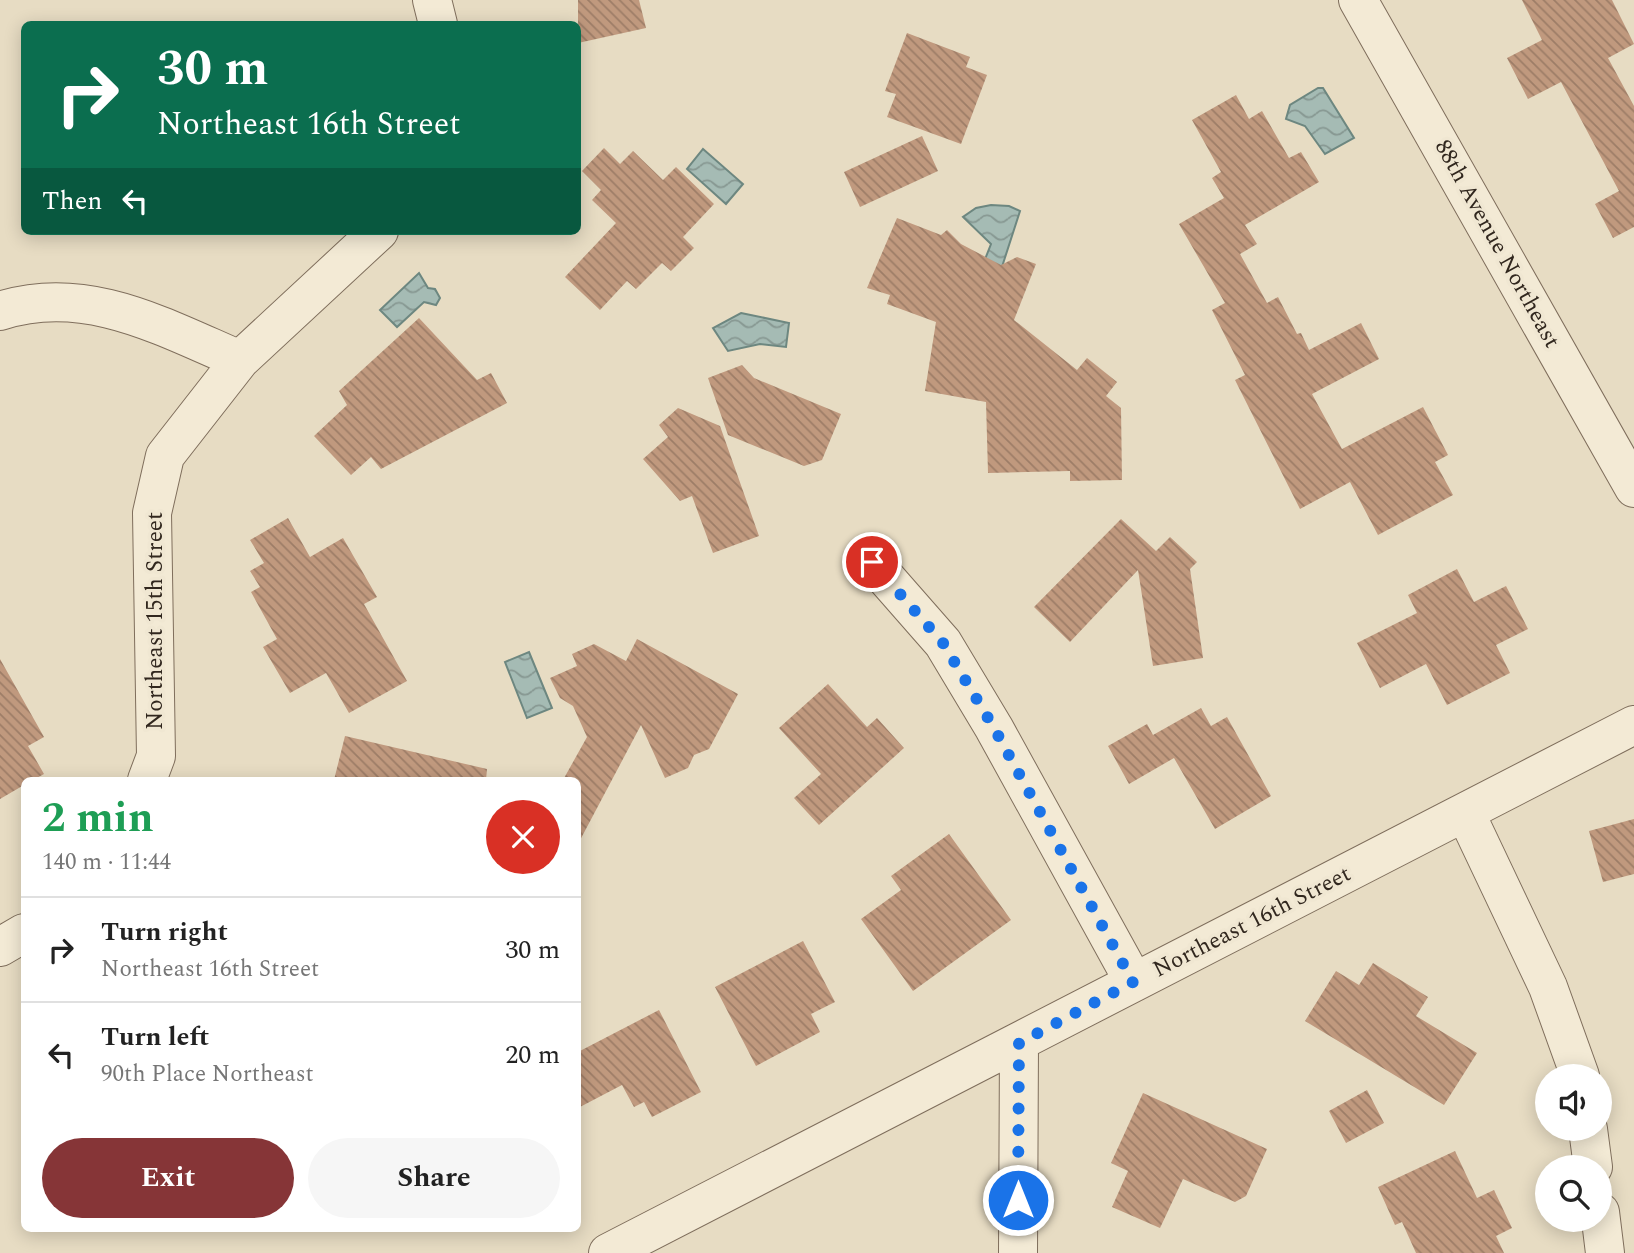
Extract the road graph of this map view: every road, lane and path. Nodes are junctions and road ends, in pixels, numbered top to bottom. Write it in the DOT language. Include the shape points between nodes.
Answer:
graph roads {
  1 [pos="432,0"];
  2 [pos="1358,0"];
  3 [pos="437,21"];
  4 [pos="375,235"];
  5 [pos="0,311"];
  6 [pos="240,360"];
  7 [pos="1634,488"];
  8 [pos="872,562"];
  9 [pos="1634,725"];
  10 [pos="148,777"];
  11 [pos="1465,812"];
  12 [pos="21,935"];
  13 [pos="0,947"];
  14 [pos="1133,982"];
  15 [pos="1019,1043"];
  16 [pos="1576,1064"];
  17 [pos="1602,1232"];
  18 [pos="608,1253"];
  19 [pos="1018,1253"];
  20 [pos="1605,1253"];
  1 -- 3 [label="street"];
  2 -- 7 [label="street, 88th Avenue Northeast"];
  4 -- 6 [label="street, Northeast 15th Street"];
  5 -- 6 [label="street" via="62,300 127,311"];
  6 -- 10 [label="street, Northeast 15th Street" via="165,456 152,513 156,755"];
  8 -- 14 [label="street" via="943,643"];
  9 -- 11 [label="street, Northeast 16th Street"];
  11 -- 14 [label="street, Northeast 16th Street"];
  11 -- 16 [label="street" via="1548,987"];
  12 -- 13 [label="street"];
  14 -- 15 [label="street, Northeast 16th Street"];
  15 -- 18 [label="street, Northeast 16th Street"];
  15 -- 19 [label="street"];
  17 -- 20 [label="street"];
}
